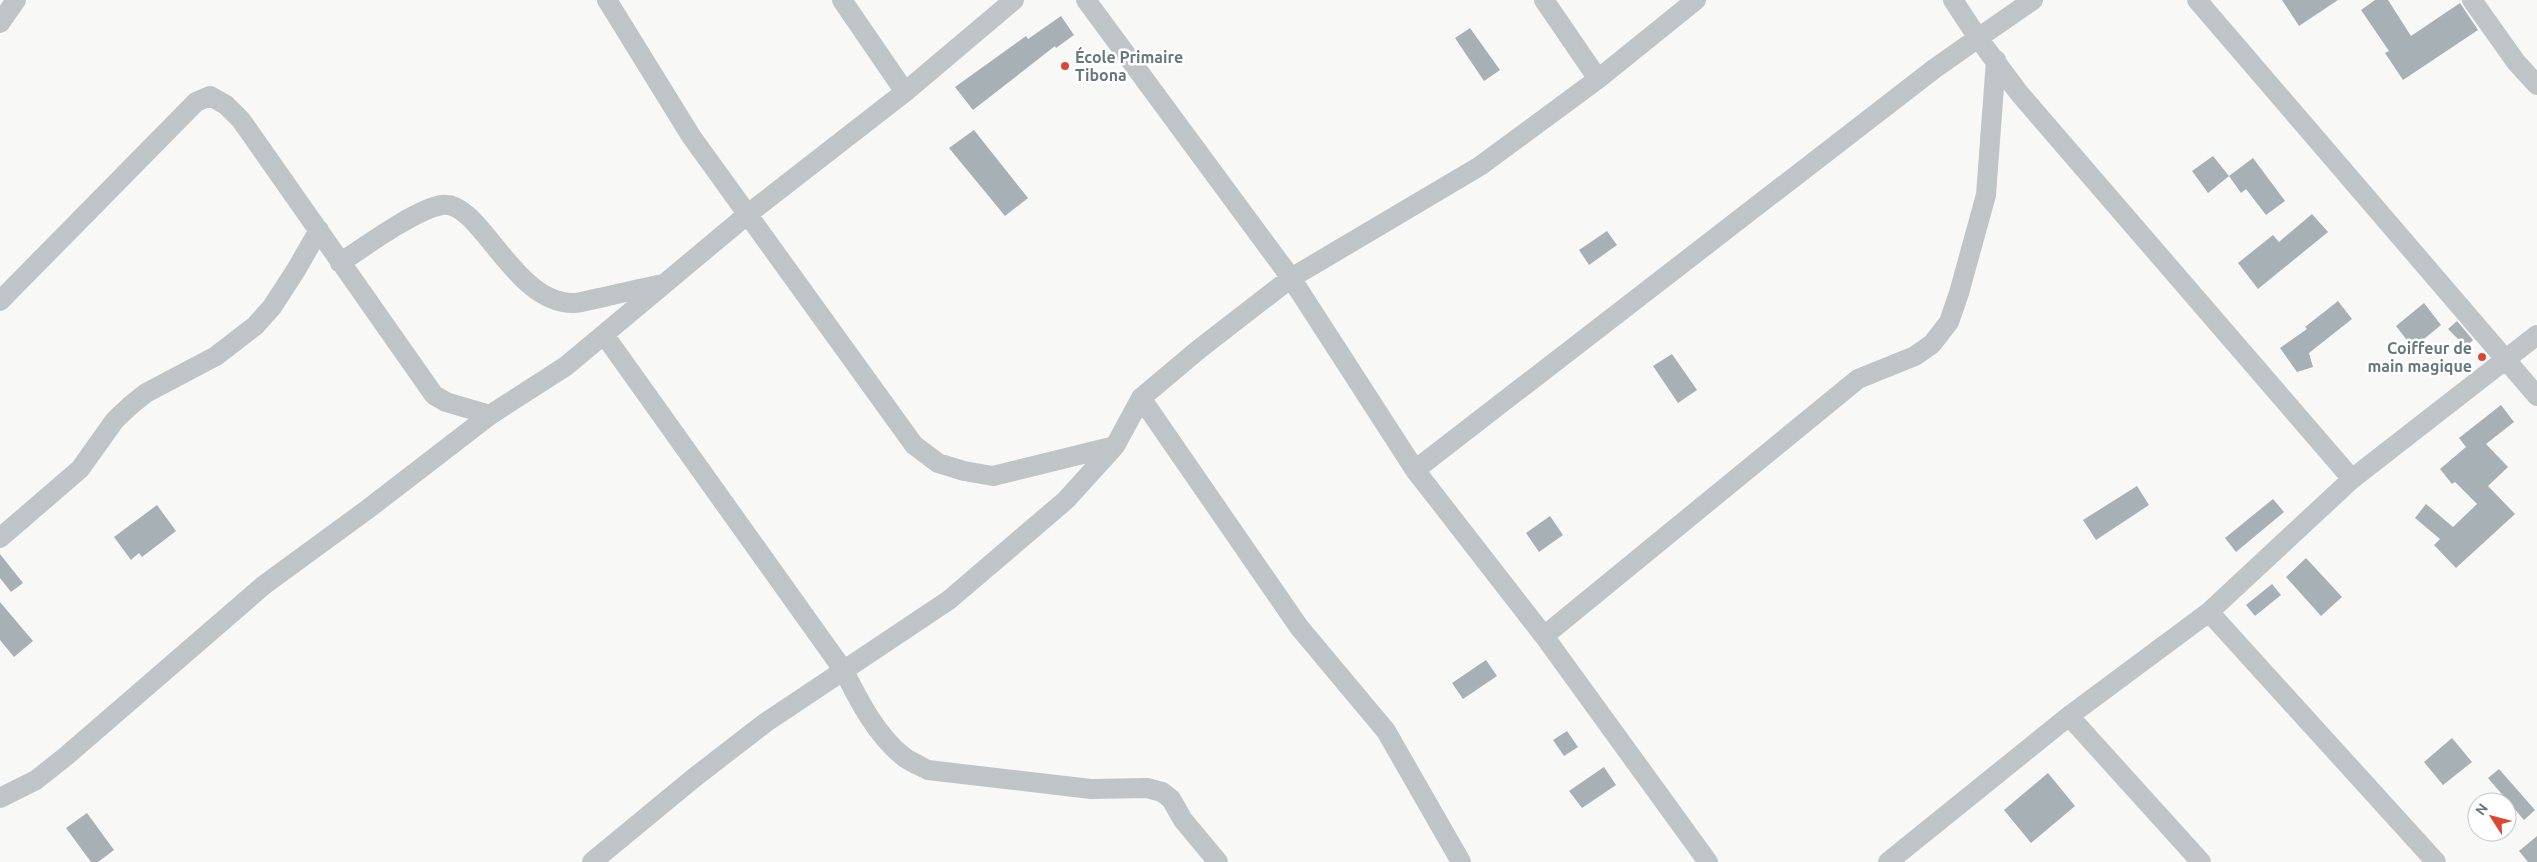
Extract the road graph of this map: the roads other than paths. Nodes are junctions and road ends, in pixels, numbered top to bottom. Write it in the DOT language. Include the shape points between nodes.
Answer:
graph roads {
  1 [pos="16,0"];
  2 [pos="607,0"];
  3 [pos="842,0"];
  4 [pos="1014,0"];
  5 [pos="1086,0"];
  6 [pos="1544,0"];
  7 [pos="1696,0"];
  8 [pos="1953,0"];
  9 [pos="2034,0"];
  10 [pos="2197,0"];
  11 [pos="2472,0"];
  12 [pos="0,23"];
  13 [pos="1978,38"];
  14 [pos="1996,60"];
  15 [pos="1598,80"];
  16 [pos="2537,85"];
  17 [pos="905,92"];
  18 [pos="748,214"];
  19 [pos="319,230"];
  20 [pos="340,263"];
  21 [pos="1291,278"];
  22 [pos="667,283"];
  23 [pos="0,301"];
  24 [pos="2537,335"];
  25 [pos="605,336"];
  26 [pos="2506,359"];
  27 [pos="2537,396"];
  28 [pos="1141,398"];
  29 [pos="490,415"];
  30 [pos="1115,446"];
  31 [pos="1415,470"];
  32 [pos="2352,479"];
  33 [pos="0,538"];
  34 [pos="2209,612"];
  35 [pos="1544,636"];
  36 [pos="844,671"];
  37 [pos="2069,716"];
  38 [pos="0,798"];
  39 [pos="1896,860"];
  40 [pos="592,862"];
  41 [pos="1218,862"];
  42 [pos="1461,862"];
  43 [pos="1708,862"];
  44 [pos="2201,862"];
  45 [pos="2436,862"];
  1 -- 12 [label="street"];
  2 -- 18 [label="street" via="691,136"];
  3 -- 17 [label="street"];
  4 -- 17 [label="street"];
  5 -- 21 [label="street"];
  6 -- 15 [label="street"];
  7 -- 15 [label="street"];
  8 -- 13 [label="street"];
  9 -- 13 [label="street"];
  10 -- 26 [label="street"];
  11 -- 16 [label="street" via="2516,62"];
  13 -- 14 [label="street"];
  13 -- 31 [label="street"];
  14 -- 32 [label="street" via="2019,93"];
  14 -- 35 [label="street" via="1986,194 1951,315 1932,344 1915,356 1858,379"];
  15 -- 21 [label="street" via="1480,166"];
  17 -- 18 [label="street"];
  18 -- 22 [label="street"];
  18 -- 30 [label="street" via="914,445 938,463 992,476"];
  19 -- 20 [label="street"];
  19 -- 23 [label="street" via="241,120 226,105 210,96 196,102"];
  19 -- 33 [label="street" via="272,307 255,326 216,356 146,393 131,405 115,420 80,469"];
  20 -- 22 [label="street" via="399,225 444,204 459,208 472,217 533,290 549,297 574,303"];
  20 -- 29 [label="street" via="434,395 446,402"];
  21 -- 28 [label="street"];
  21 -- 31 [label="street"];
  22 -- 25 [label="street"];
  24 -- 26 [label="street"];
  25 -- 29 [label="street" via="566,366"];
  25 -- 36 [label="street"];
  26 -- 27 [label="street"];
  26 -- 32 [label="street"];
  28 -- 30 [label="street"];
  28 -- 42 [label="street" via="1299,627 1386,731"];
  29 -- 38 [label="street" via="264,585 36,780"];
  30 -- 36 [label="street" via="1066,500 948,600"];
  31 -- 35 [label="street"];
  32 -- 34 [label="street"];
  34 -- 37 [label="street"];
  34 -- 45 [label="street"];
  35 -- 43 [label="street"];
  36 -- 40 [label="street" via="765,723"];
  36 -- 41 [label="street" via="879,729 904,757 928,770 1091,789 1147,788 1162,792 1171,799 1183,820"];
  37 -- 39 [label="street"];
  37 -- 44 [label="street"];
}
